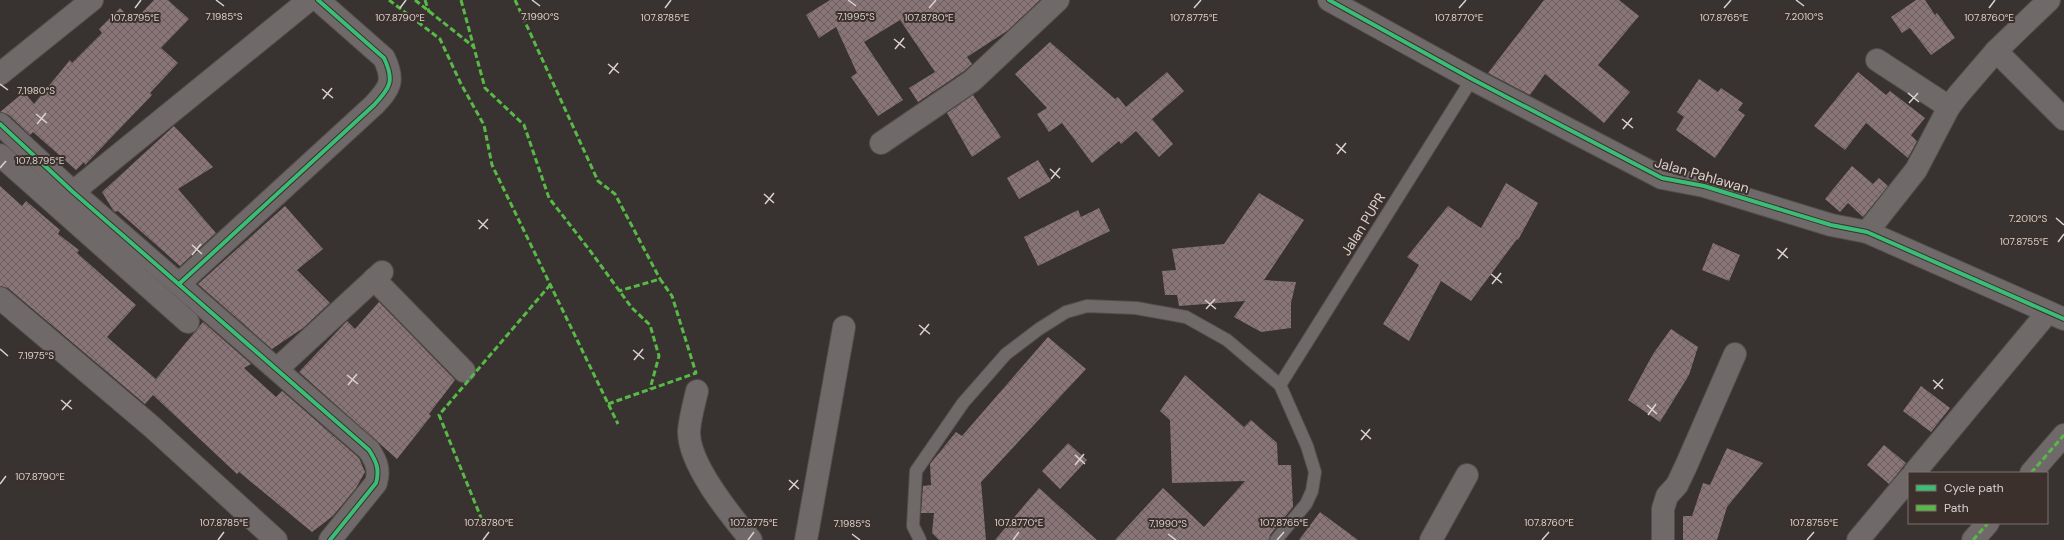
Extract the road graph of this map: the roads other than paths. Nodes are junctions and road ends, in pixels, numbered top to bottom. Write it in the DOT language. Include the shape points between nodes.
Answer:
graph roads {
  1 [pos="92,0"];
  2 [pos="309,0"];
  3 [pos="318,0"];
  4 [pos="1330,0"];
  5 [pos="2049,0"];
  6 [pos="1053,2"];
  7 [pos="1996,51"];
  8 [pos="1877,60"];
  9 [pos="0,74"];
  10 [pos="1472,79"];
  11 [pos="1949,107"];
  12 [pos="2064,119"];
  13 [pos="0,124"];
  14 [pos="881,142"];
  15 [pos="0,155"];
  16 [pos="73,192"];
  17 [pos="1868,232"];
  18 [pos="179,284"];
  19 [pos="0,298"];
  20 [pos="2056,316"];
  21 [pos="188,322"];
  22 [pos="844,327"];
  23 [pos="1735,354"];
  24 [pos="277,369"];
  25 [pos="464,371"];
  26 [pos="1280,385"];
  27 [pos="697,391"];
  28 [pos="2064,435"];
  29 [pos="1915,472"];
  30 [pos="2032,472"];
  31 [pos="1468,475"];
  32 [pos="1908,480"];
  33 [pos="1987,524"];
  34 [pos="276,540"];
  35 [pos="330,540"];
  36 [pos="751,540"];
  37 [pos="806,540"];
  38 [pos="920,540"];
  39 [pos="1276,540"];
  40 [pos="1431,540"];
  41 [pos="1663,540"];
  42 [pos="1858,540"];
  43 [pos="1973,540"];
  1 -- 9 [label="street"];
  2 -- 16 [label="street"];
  3 -- 18 [label="street" via="384,58 390,70 391,83 374,105"];
  4 -- 10 [label="street, Jalan Pahlawan"];
  5 -- 7 [label="street"];
  6 -- 14 [label="street" via="972,81"];
  7 -- 11 [label="street"];
  7 -- 12 [label="street"];
  8 -- 11 [label="street"];
  10 -- 17 [label="street, Jalan Pahlawan" via="1662,178 1704,186 1831,226"];
  10 -- 26 [label="lane, Jalan PUPR"];
  11 -- 17 [label="street" via="1916,170"];
  13 -- 16 [label="street"];
  15 -- 21 [label="street"];
  16 -- 18 [label="street"];
  17 -- 20 [label="street, Jalan Pahlawan"];
  18 -- 24 [label="street"];
  19 -- 34 [label="street" via="151,426"];
  20 -- 29 [label="street"];
  22 -- 37 [label="street"];
  23 -- 41 [label="street" via="1677,485 1667,496 1663,509"];
  24 -- 25 [label="street" via="378,276"];
  24 -- 35 [label="street" via="369,450 376,461 376,483"];
  26 -- 38 [label="lane" via="1227,340 1186,317 1136,308 1087,306 1066,312 1006,354 963,403 916,471 913,526"];
  26 -- 39 [label="lane" via="1307,446 1314,472 1312,491 1306,504"];
  27 -- 36 [label="street" via="689,432 692,449 716,494"];
  28 -- 30 [label="street"];
  31 -- 40 [label="street"];
  32 -- 42 [label="street"];
  33 -- 43 [label="street"];
}
